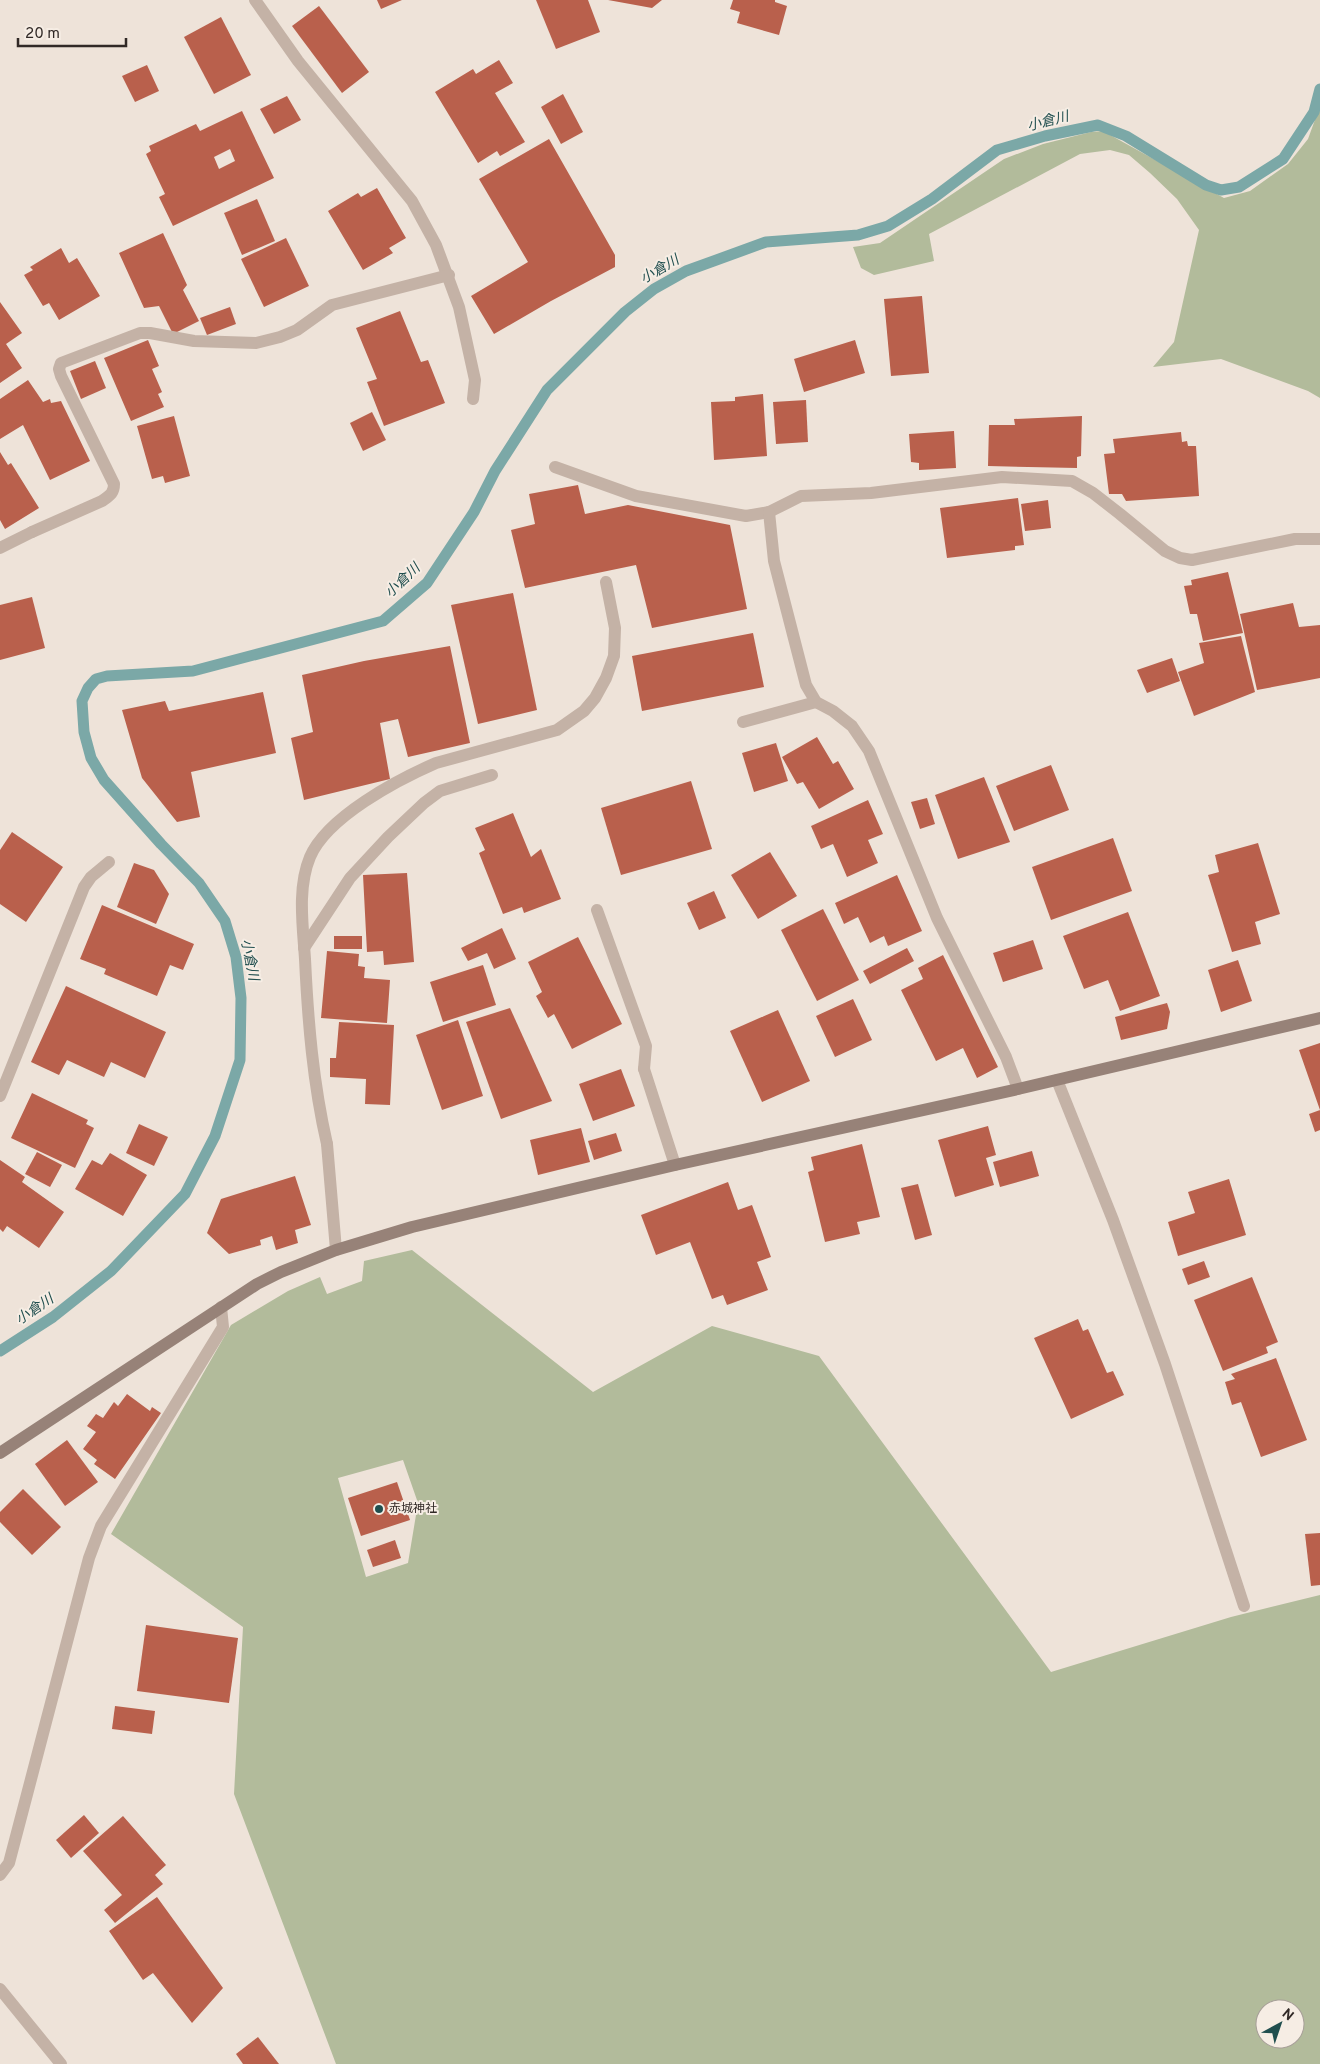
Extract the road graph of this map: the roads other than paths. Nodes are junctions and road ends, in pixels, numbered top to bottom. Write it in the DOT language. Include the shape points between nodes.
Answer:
graph roads {
  1 [pos="255,0"];
  2 [pos="449,275"];
  3 [pos="473,399"];
  4 [pos="556,467"];
  5 [pos="769,512"];
  6 [pos="1320,539"];
  7 [pos="0,548"];
  8 [pos="606,582"];
  9 [pos="816,702"];
  10 [pos="742,722"];
  11 [pos="492,776"];
  12 [pos="109,862"];
  13 [pos="597,910"];
  14 [pos="304,948"];
  15 [pos="1320,1018"];
  16 [pos="1057,1080"];
  17 [pos="1018,1089"];
  18 [pos="0,1096"];
  19 [pos="675,1165"];
  20 [pos="336,1250"];
  21 [pos="221,1306"];
  22 [pos="0,1453"];
  23 [pos="1244,1606"];
  24 [pos="0,1875"];
  25 [pos="0,1989"];
  26 [pos="61,2064"];
  1 -- 2 [label="street" via="298,61 407,193"];
  2 -- 3 [label="street" via="475,380"];
  2 -- 7 [label="street" via="332,305 297,330 256,343 194,342 140,333 61,363 61,376 114,484 114,490 102,501"];
  4 -- 5 [label="street" via="636,496 746,516"];
  5 -- 6 [label="street" via="801,496 871,493 1002,477 1039,478 1072,481 1093,493 1165,551 1180,558 1192,560 1295,539"];
  5 -- 9 [label="street" via="774,561 787,617 806,685"];
  8 -- 14 [label="street" via="615,628 614,656 595,698 578,716 557,730 436,763 368,800 336,824 310,856 303,882"];
  9 -- 10 [label="street"];
  9 -- 17 [label="street" via="852,726 869,751 937,918 1006,1057"];
  11 -- 14 [label="street" via="440,791 403,823 350,878"];
  12 -- 18 [label="street" via="91,877 84,888"];
  13 -- 19 [label="street" via="646,1046 644,1069"];
  14 -- 20 [label="street" via="314,1072 327,1144"];
  15 -- 16 [label="street"];
  16 -- 17 [label="street"];
  16 -- 23 [label="street" via="1113,1220 1165,1364"];
  17 -- 19 [label="street"];
  19 -- 20 [label="street" via="412,1227"];
  20 -- 21 [label="street" via="281,1272"];
  21 -- 22 [label="street"];
  21 -- 24 [label="street" via="223,1327 101,1526 89,1558 9,1863"];
  25 -- 26 [label="street"];
}
